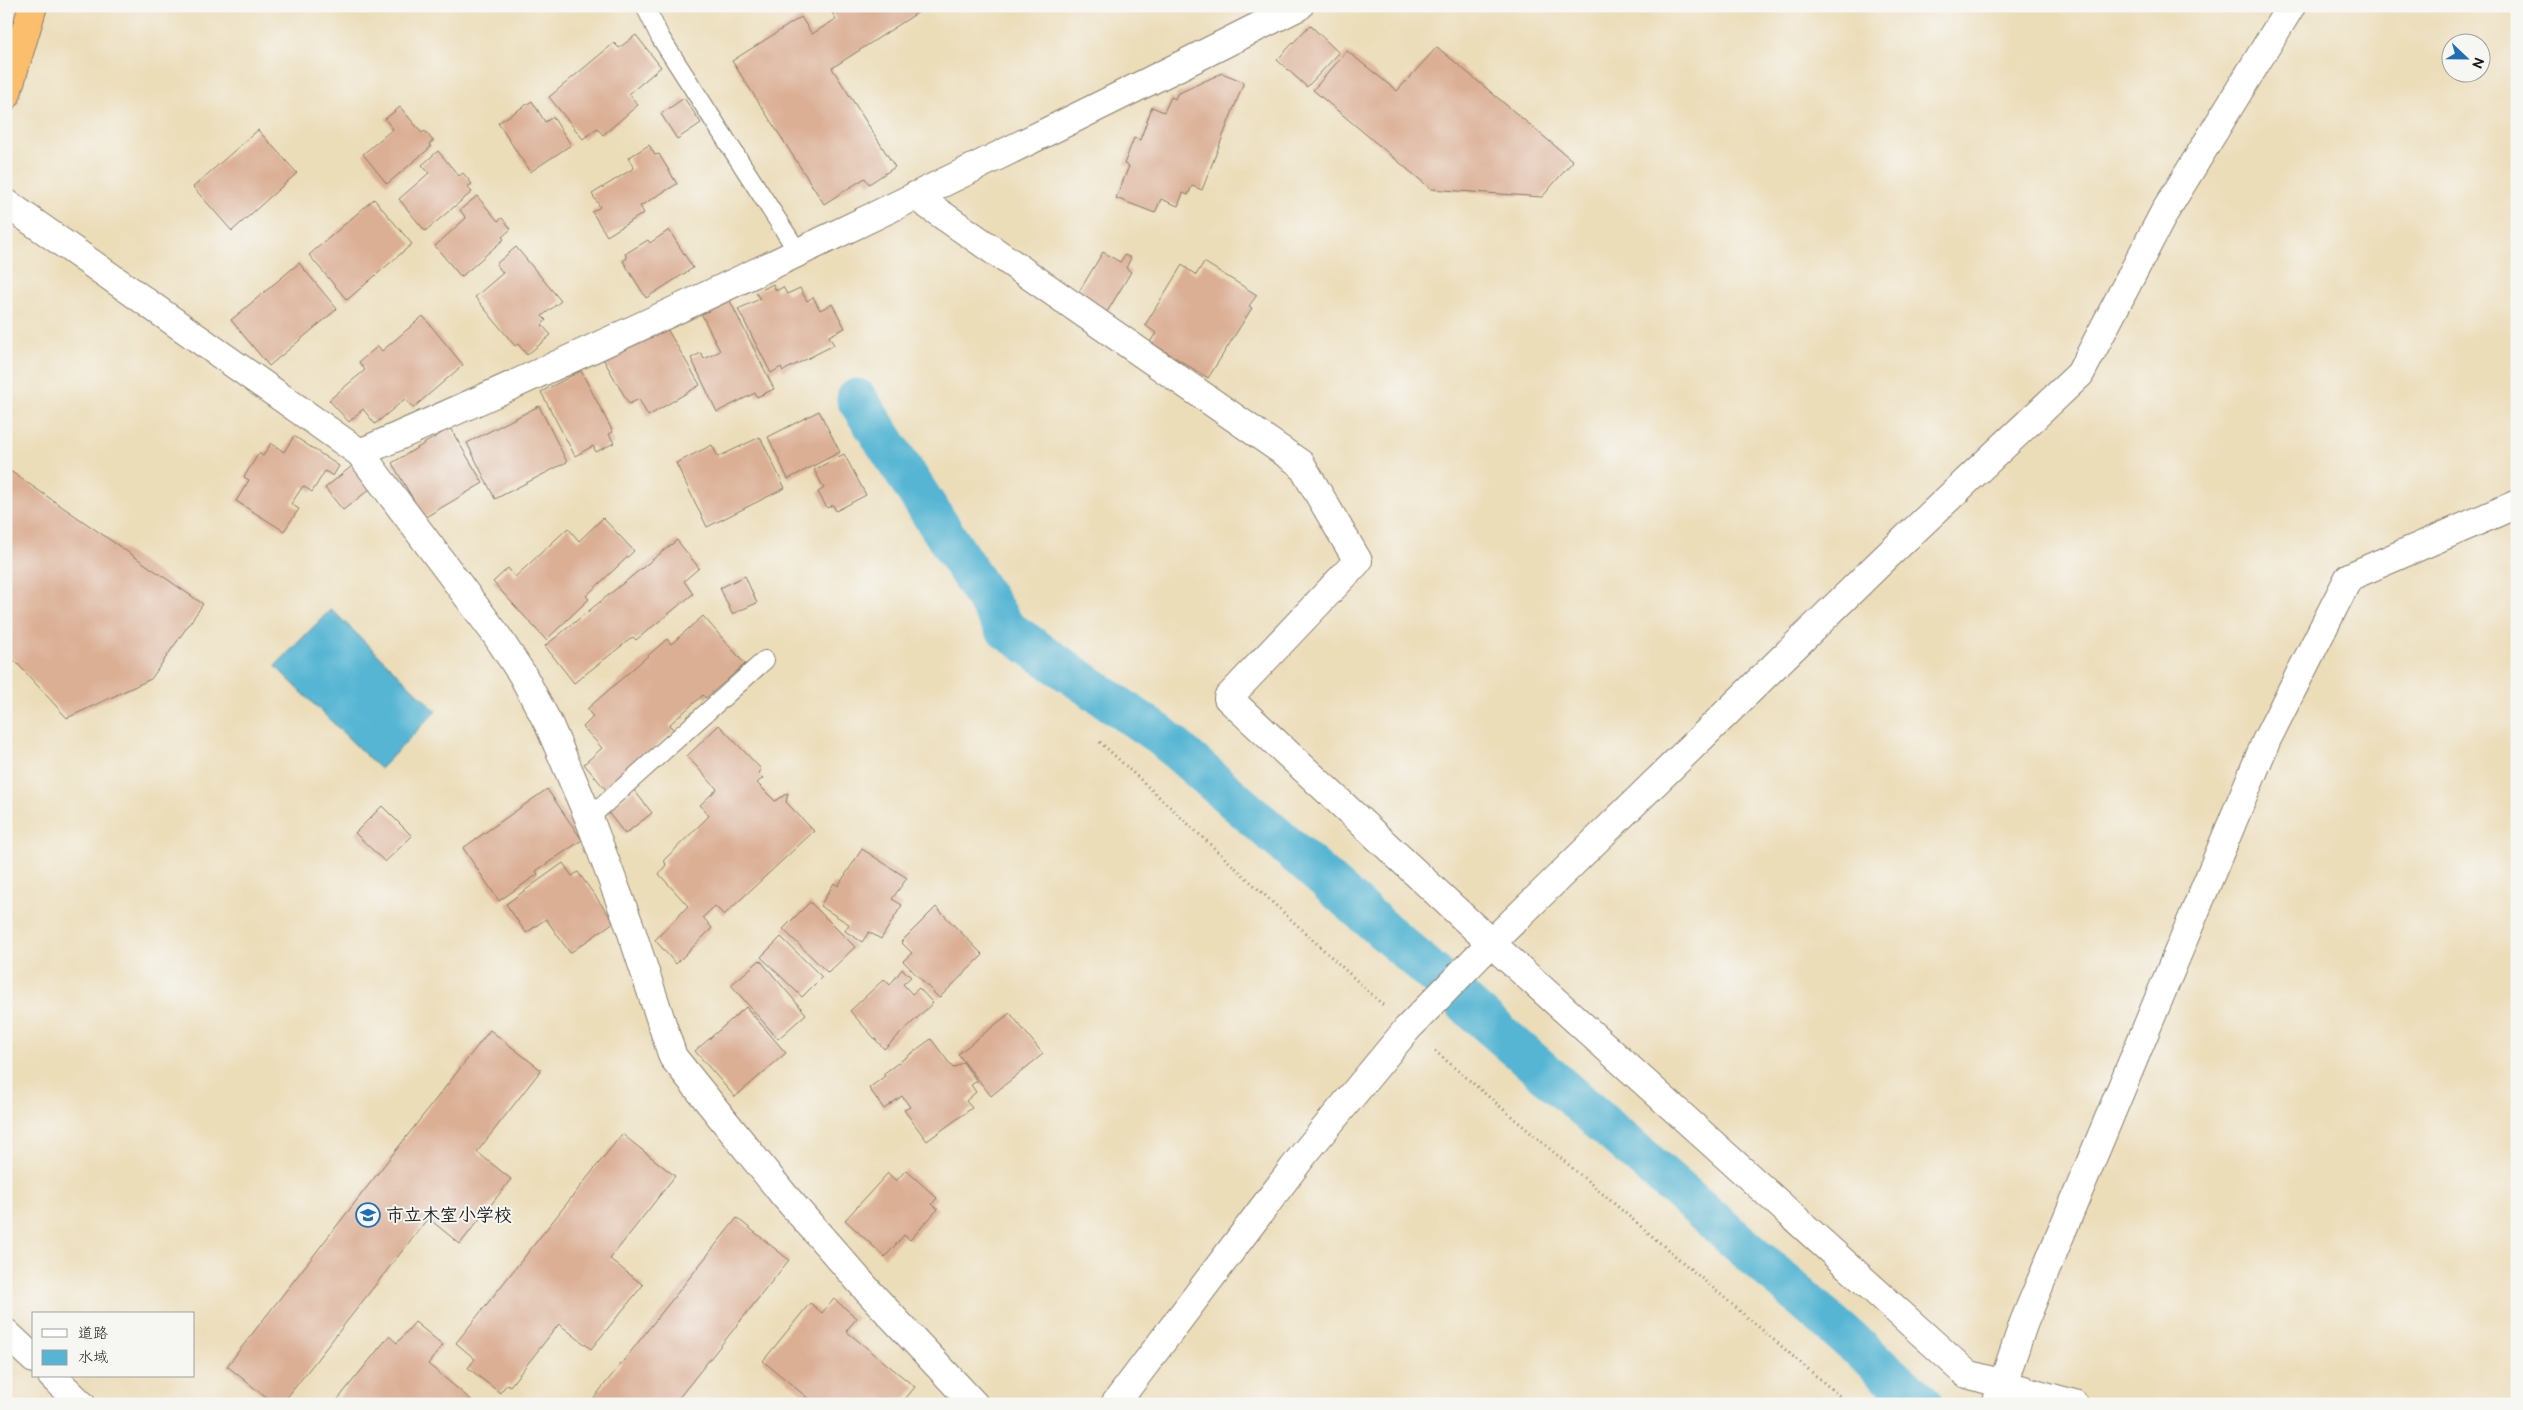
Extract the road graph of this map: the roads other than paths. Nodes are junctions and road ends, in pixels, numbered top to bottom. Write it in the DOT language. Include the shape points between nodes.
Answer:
graph roads {
  1 [pos="33,6"];
  2 [pos="645,6"];
  3 [pos="1299,6"];
  4 [pos="2291,6"];
  5 [pos="6,96"];
  6 [pos="915,196"];
  7 [pos="6,203"];
  8 [pos="798,252"];
  9 [pos="360,453"];
  10 [pos="2517,504"];
  11 [pos="765,660"];
  12 [pos="589,818"];
  13 [pos="1490,943"];
  14 [pos="6,1333"];
  15 [pos="32,1357"];
  16 [pos="54,1378"];
  17 [pos="1999,1394"];
  18 [pos="81,1404"];
  19 [pos="974,1404"];
  20 [pos="1115,1404"];
  21 [pos="2074,1404"];
  1 -- 5 [label="highway"];
  2 -- 8 [label="lane" via="660,37"];
  3 -- 6 [label="street"];
  4 -- 13 [label="street" via="2164,212 2080,374 1885,558"];
  6 -- 8 [label="street"];
  6 -- 13 [label="street" via="1301,464 1358,561 1228,698"];
  7 -- 9 [label="street"];
  8 -- 9 [label="street" via="513,386"];
  9 -- 12 [label="street" via="522,674 549,725"];
  10 -- 17 [label="street" via="2349,577 2267,739 2024,1322"];
  11 -- 12 [label="lane"];
  12 -- 19 [label="street" via="630,927 673,1057 783,1194"];
  13 -- 17 [label="street" via="1967,1374"];
  13 -- 20 [label="street" via="1408,1028 1304,1154"];
  14 -- 15 [label="street"];
  16 -- 18 [label="street"];
  17 -- 21 [label="street"];
}
